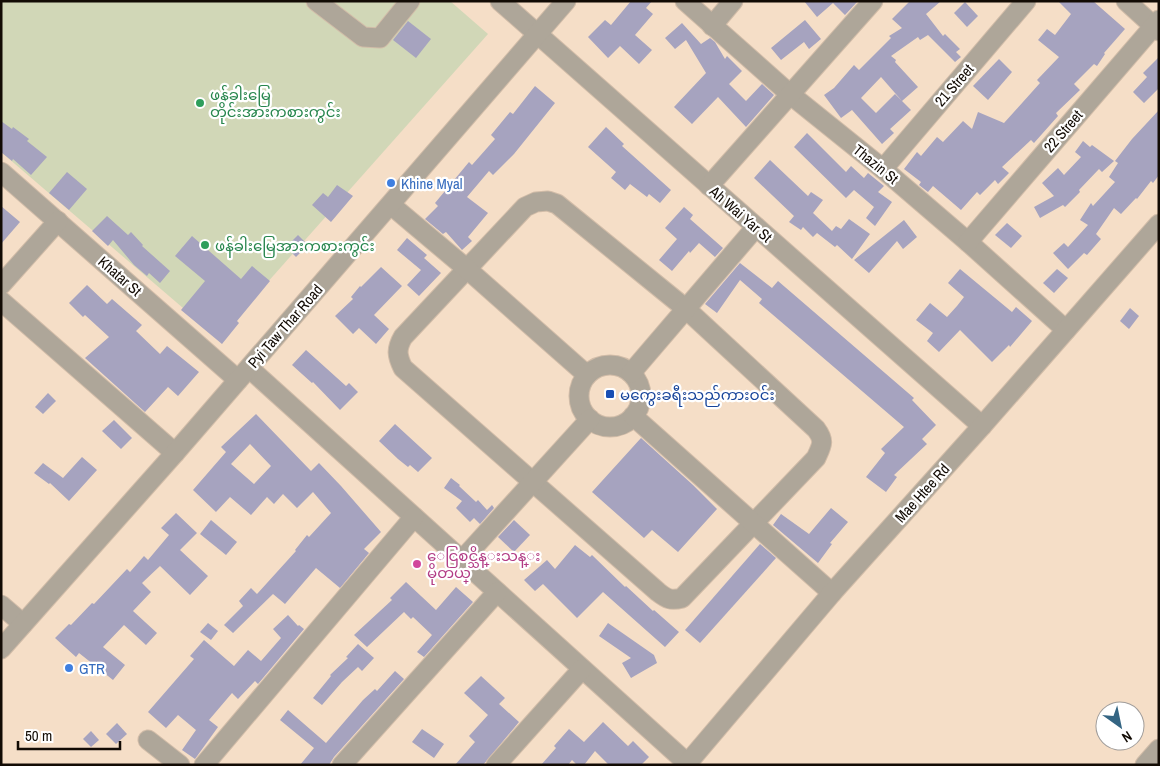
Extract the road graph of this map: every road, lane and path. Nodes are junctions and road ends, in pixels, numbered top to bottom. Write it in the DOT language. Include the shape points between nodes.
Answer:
graph roads {
  1 [pos="316,1"];
  2 [pos="410,1"];
  3 [pos="500,1"];
  4 [pos="566,1"];
  5 [pos="685,1"];
  6 [pos="733,1"];
  7 [pos="873,1"];
  8 [pos="1026,1"];
  9 [pos="1126,1"];
  10 [pos="712,26"];
  11 [pos="1157,26"];
  12 [pos="538,35"];
  13 [pos="791,95"];
  14 [pos="882,169"];
  15 [pos="1,172"];
  16 [pos="709,186"];
  17 [pos="390,205"];
  18 [pos="58,221"];
  19 [pos="1159,224"];
  20 [pos="756,227"];
  21 [pos="968,242"];
  22 [pos="468,269"];
  23 [pos="1,285"];
  24 [pos="1,301"];
  25 [pos="686,308"];
  26 [pos="1066,330"];
  27 [pos="631,372"];
  28 [pos="244,374"];
  29 [pos="587,375"];
  30 [pos="633,416"];
  31 [pos="590,419"];
  32 [pos="982,426"];
  33 [pos="175,453"];
  34 [pos="532,482"];
  35 [pos="414,517"];
  36 [pos="753,524"];
  37 [pos="462,560"];
  38 [pos="497,592"];
  39 [pos="832,592"];
  40 [pos="1,605"];
  41 [pos="23,624"];
  42 [pos="1,649"];
  43 [pos="582,669"];
  44 [pos="148,740"];
  45 [pos="1159,749"];
  46 [pos="687,764"];
  47 [pos="180,765"];
  48 [pos="204,765"];
  49 [pos="342,765"];
  50 [pos="496,765"];
  51 [pos="1145,765"];
  1 -- 2 [label="street" via="363,37 380,38"];
  3 -- 12 [label="street, Ah Wai Yar St"];
  4 -- 12 [label="street, Pyi Taw Thar Road"];
  5 -- 10 [label="street, Thazin St"];
  6 -- 10 [label="street"];
  7 -- 13 [label="street"];
  8 -- 14 [label="street, 21 Street"];
  9 -- 11 [label="street"];
  10 -- 13 [label="street, Thazin St"];
  11 -- 21 [label="street, 22 Street"];
  12 -- 16 [label="street, Ah Wai Yar St"];
  12 -- 17 [label="street, Pyi Taw Thar Road"];
  13 -- 14 [label="street, Thazin St"];
  13 -- 16 [label="street"];
  14 -- 21 [label="street, Thazin St"];
  15 -- 18 [label="street, Khatar St"];
  16 -- 20 [label="street, Ah Wai Yar St"];
  17 -- 22 [label="street"];
  17 -- 28 [label="street, Pyi Taw Thar Road"];
  18 -- 23 [label="street"];
  18 -- 28 [label="street, Khatar St"];
  19 -- 26 [label="street, Mae Htee Rd"];
  20 -- 25 [label="street"];
  20 -- 32 [label="street, Ah Wai Yar St"];
  21 -- 26 [label="street, Thazin St"];
  22 -- 25 [label="street" via="525,207 548,201 557,204"];
  22 -- 29 [label="street"];
  22 -- 34 [label="street" via="402,337 397,356 403,368"];
  24 -- 33 [label="street"];
  25 -- 27 [label="street"];
  25 -- 36 [label="street" via="822,437 816,458"];
  26 -- 32 [label="street, Mae Htee Rd"];
  27 -- 29 [label="street" via="609,365"];
  27 -- 30 [label="street" via="641,394"];
  28 -- 33 [label="street, Pyi Taw Thar Road"];
  28 -- 35 [label="street, Khatar St"];
  29 -- 31 [label="street" via="580,398 581,406"];
  30 -- 31 [label="street" via="612,426"];
  30 -- 36 [label="street"];
  31 -- 34 [label="street"];
  32 -- 39 [label="street, Mae Htee Rd"];
  33 -- 41 [label="street, Pyi Taw Thar Road"];
  34 -- 36 [label="street" via="667,599 682,598"];
  34 -- 37 [label="street"];
  35 -- 37 [label="street, Khatar St"];
  35 -- 48 [label="street"];
  36 -- 39 [label="street"];
  37 -- 38 [label="street, Khatar St"];
  38 -- 43 [label="street, Khatar St"];
  38 -- 49 [label="street"];
  39 -- 46 [label="street, Mae Htee Rd"];
  40 -- 41 [label="street"];
  41 -- 42 [label="street, Pyi Taw Thar Road"];
  43 -- 46 [label="street, Khatar St"];
  43 -- 50 [label="street"];
  44 -- 47 [label="street"];
  45 -- 51 [label="street"];
}
